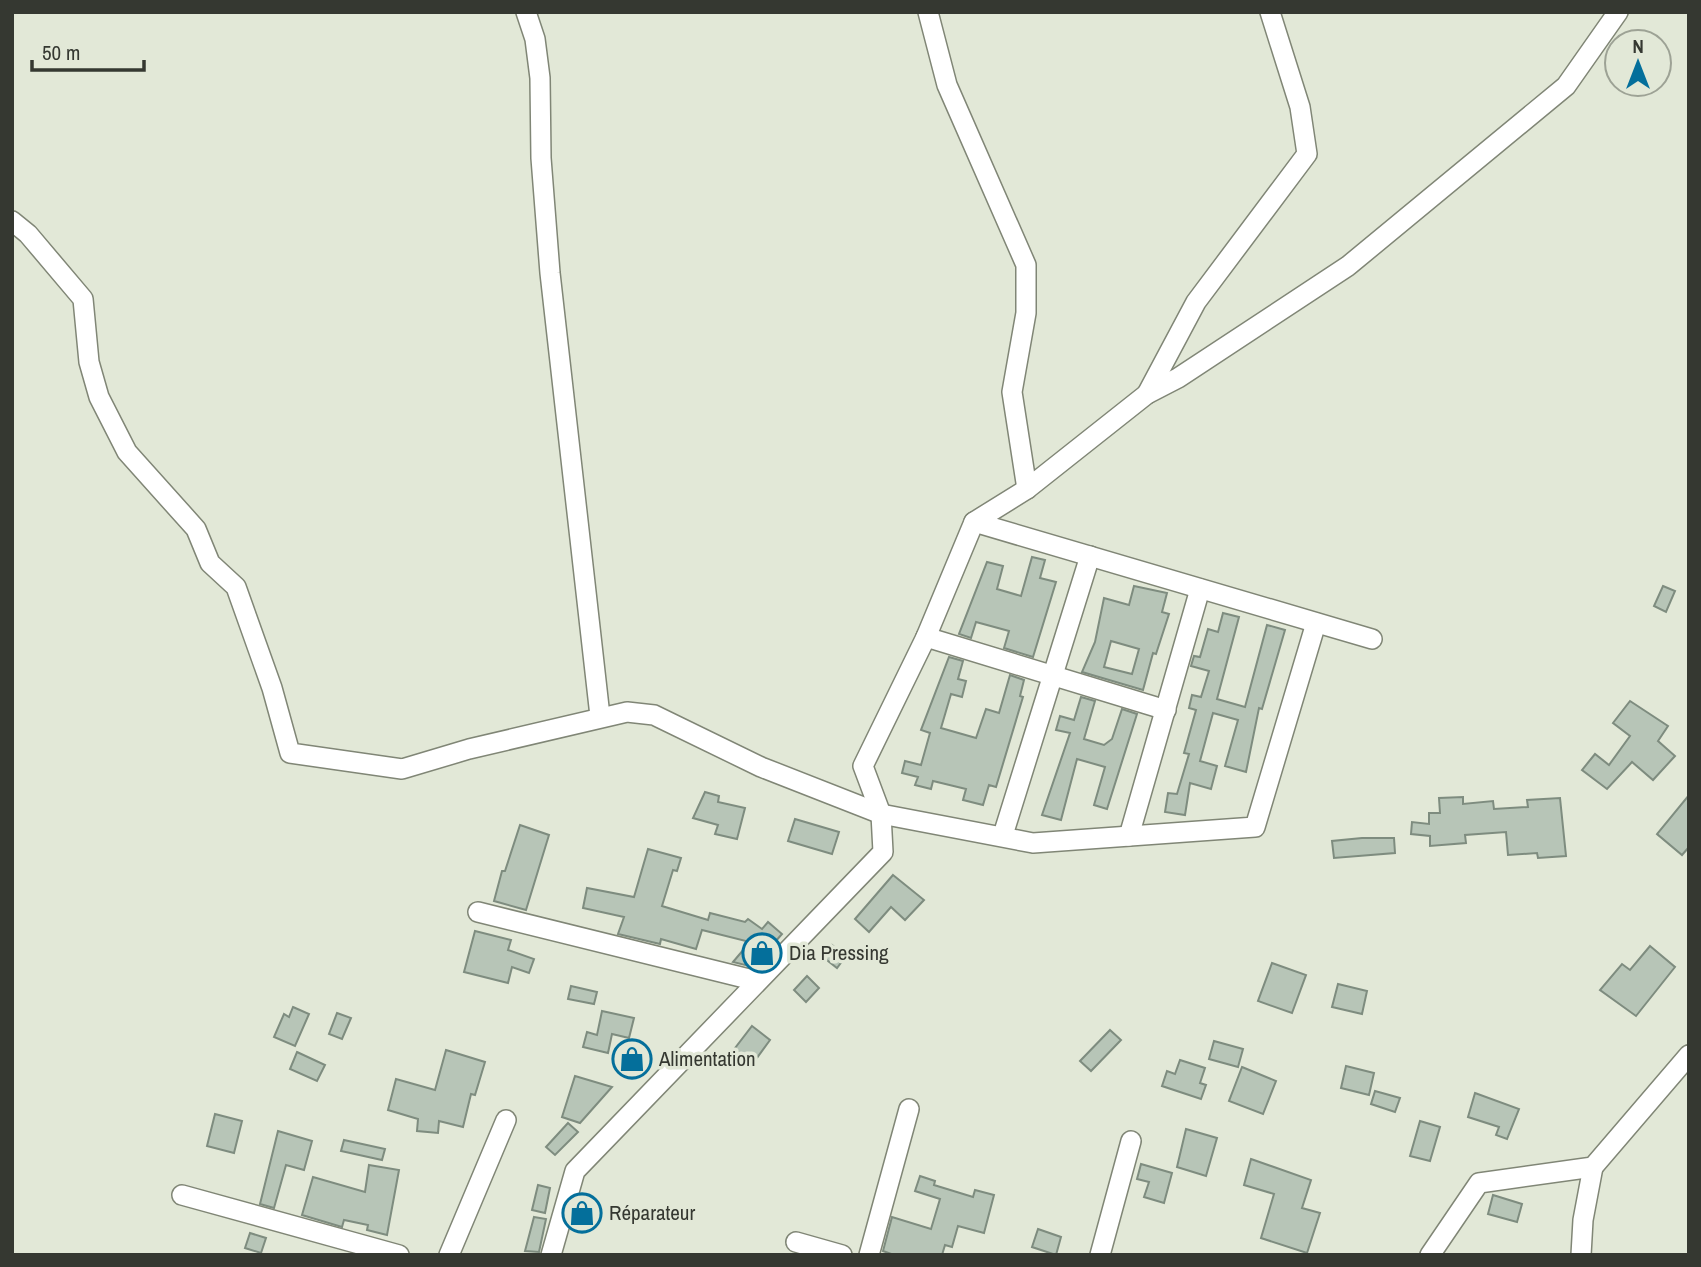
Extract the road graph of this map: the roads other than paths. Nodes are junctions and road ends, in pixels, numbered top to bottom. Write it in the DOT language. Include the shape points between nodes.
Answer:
graph roads {
  1 [pos="526,12"];
  2 [pos="928,12"];
  3 [pos="1270,12"];
  4 [pos="1618,12"];
  5 [pos="12,221"];
  6 [pos="1147,394"];
  7 [pos="1027,489"];
  8 [pos="974,522"];
  9 [pos="1090,556"];
  10 [pos="1200,589"];
  11 [pos="1316,623"];
  12 [pos="926,637"];
  13 [pos="1371,639"];
  14 [pos="1053,675"];
  15 [pos="1166,710"];
  16 [pos="600,716"];
  17 [pos="881,814"];
  18 [pos="1003,835"];
  19 [pos="1129,836"];
  20 [pos="478,912"];
  21 [pos="757,981"];
  22 [pos="1689,1055"];
  23 [pos="909,1109"];
  24 [pos="506,1120"];
  25 [pos="1132,1141"];
  26 [pos="1593,1167"];
  27 [pos="183,1195"];
  28 [pos="796,1242"];
  29 [pos="400,1255"];
  30 [pos="449,1255"];
  31 [pos="551,1255"];
  32 [pos="842,1255"];
  33 [pos="869,1255"];
  34 [pos="1100,1255"];
  35 [pos="1430,1255"];
  36 [pos="1581,1255"];
  1 -- 16 [label="street" via="540,78 550,272"];
  2 -- 7 [label="street" via="947,86 1026,265 1026,313 1012,392"];
  3 -- 6 [label="street" via="1300,107 1307,154 1196,302"];
  4 -- 6 [label="street" via="1566,86 1348,266"];
  5 -- 16 [label="street" via="83,299 89,362 99,397 127,452 196,530 210,563 236,587 290,753 402,769"];
  6 -- 7 [label="street"];
  7 -- 8 [label="street"];
  8 -- 9 [label="street"];
  8 -- 12 [label="street"];
  9 -- 10 [label="street"];
  9 -- 14 [label="street"];
  10 -- 11 [label="street"];
  10 -- 15 [label="street"];
  11 -- 13 [label="street"];
  11 -- 19 [label="street" via="1255,827"];
  12 -- 14 [label="street"];
  12 -- 17 [label="street" via="863,766"];
  14 -- 15 [label="street"];
  14 -- 18 [label="street"];
  15 -- 19 [label="street"];
  16 -- 17 [label="street" via="654,715 761,767"];
  17 -- 18 [label="street"];
  17 -- 21 [label="street" via="883,852"];
  18 -- 19 [label="street" via="1033,843"];
  20 -- 21 [label="street"];
  21 -- 31 [label="street" via="575,1171"];
  22 -- 26 [label="street"];
  23 -- 33 [label="street"];
  24 -- 30 [label="street"];
  25 -- 34 [label="street"];
  26 -- 35 [label="street" via="1479,1183"];
  26 -- 36 [label="street"];
  27 -- 29 [label="street"];
  28 -- 32 [label="street"];
}
